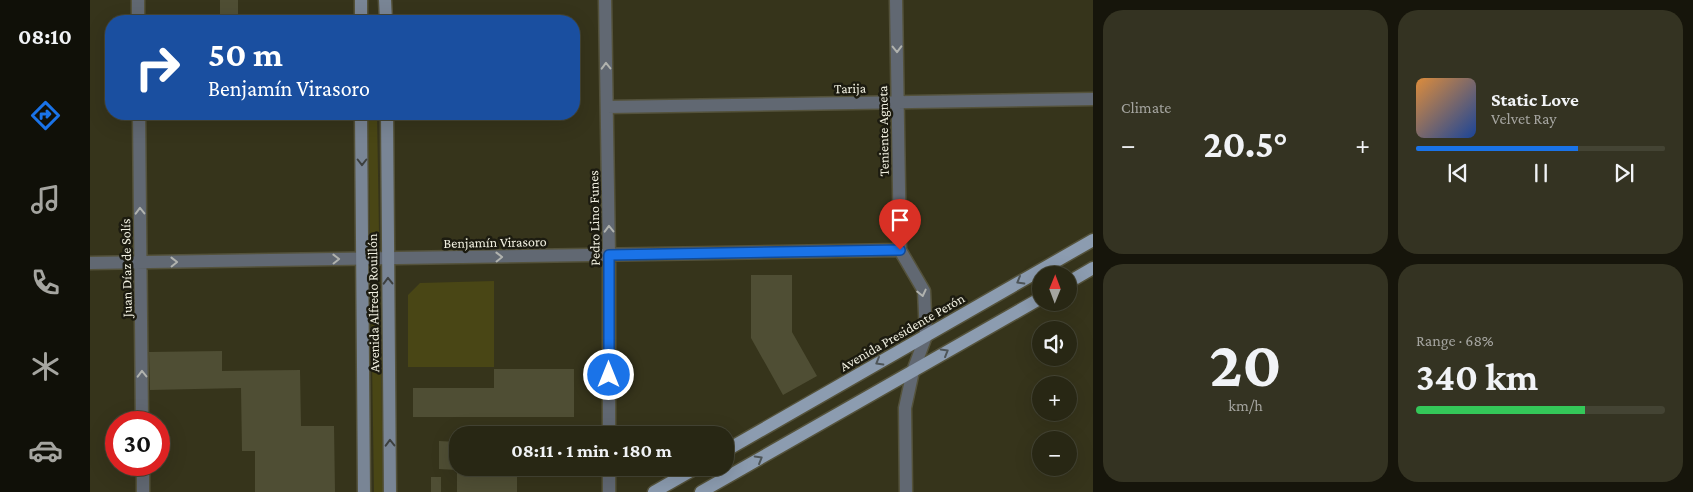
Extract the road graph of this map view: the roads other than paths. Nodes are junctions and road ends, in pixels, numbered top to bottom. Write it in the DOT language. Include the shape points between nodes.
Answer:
graph roads {
  1 [pos="138,0"];
  2 [pos="361,0"];
  3 [pos="385,0"];
  4 [pos="605,0"];
  5 [pos="896,0"];
  6 [pos="138,15"];
  7 [pos="361,15"];
  8 [pos="386,15"];
  9 [pos="1093,99"];
  10 [pos="898,103"];
  11 [pos="607,107"];
  12 [pos="139,120"];
  13 [pos="362,120"];
  14 [pos="386,120"];
  15 [pos="1093,240"];
  16 [pos="900,250"];
  17 [pos="609,255"];
  18 [pos="388,258"];
  19 [pos="362,259"];
  20 [pos="141,262"];
  21 [pos="90,263"];
  22 [pos="1093,268"];
  23 [pos="1078,277"];
  24 [pos="1032,303"];
  25 [pos="926,336"];
  26 [pos="913,371"];
  27 [pos="142,411"];
  28 [pos="609,426"];
  29 [pos="734,446"];
  30 [pos="143,476"];
  31 [pos="609,476"];
  32 [pos="682,476"];
  33 [pos="143,492"];
  34 [pos="364,492"];
  35 [pos="390,492"];
  36 [pos="609,492"];
  37 [pos="654,492"];
  38 [pos="701,492"];
  39 [pos="906,492"];
  1 -- 6 [label="street"];
  2 -- 7 [label="street"];
  3 -- 8 [label="street"];
  11 -- 4 [label="street, Pedro Lino Funes, one-way"];
  5 -- 10 [label="street, Teniente Agneta, one-way"];
  9 -- 10 [label="street, Tarija"];
  10 -- 11 [label="street, Tarija"];
  10 -- 16 [label="street, Teniente Agneta"];
  17 -- 11 [label="street, Pedro Lino Funes, one-way"];
  20 -- 12 [label="street, Juan Díaz de Solís, one-way"];
  13 -- 19 [label="street, Avenida Alfredo Rouillón, one-way"];
  14 -- 18 [label="street, Avenida Alfredo Rouillón"];
  15 -- 25 [label="main road, Avenida Presidente Perón, one-way"];
  16 -- 17 [label="street, Benjamín Virasoro"];
  16 -- 25 [label="street, Teniente Agneta, one-way" via="924,291"];
  18 -- 17 [label="street, Benjamín Virasoro, one-way"];
  17 -- 28 [label="street, Pedro Lino Funes"];
  18 -- 19 [label="street, Benjamín Virasoro"];
  35 -- 18 [label="street, Avenida Alfredo Rouillón, one-way"];
  20 -- 19 [label="street, Benjamín Virasoro, one-way"];
  19 -- 34 [label="street, Avenida Alfredo Rouillón"];
  20 -- 21 [label="street, Benjamín Virasoro"];
  27 -- 20 [label="street, Juan Díaz de Solís, one-way"];
  22 -- 23 [label="main road"];
  26 -- 24 [label="main road, one-way"];
  25 -- 26 [label="street, Teniente Agneta"];
  25 -- 29 [label="main road, Avenida Presidente Perón, one-way"];
  38 -- 26 [label="main road, one-way"];
  26 -- 39 [label="street, Teniente Agneta" via="904,408"];
  30 -- 33 [label="street"];
  31 -- 36 [label="street"];
  32 -- 37 [label="main road"];
}
